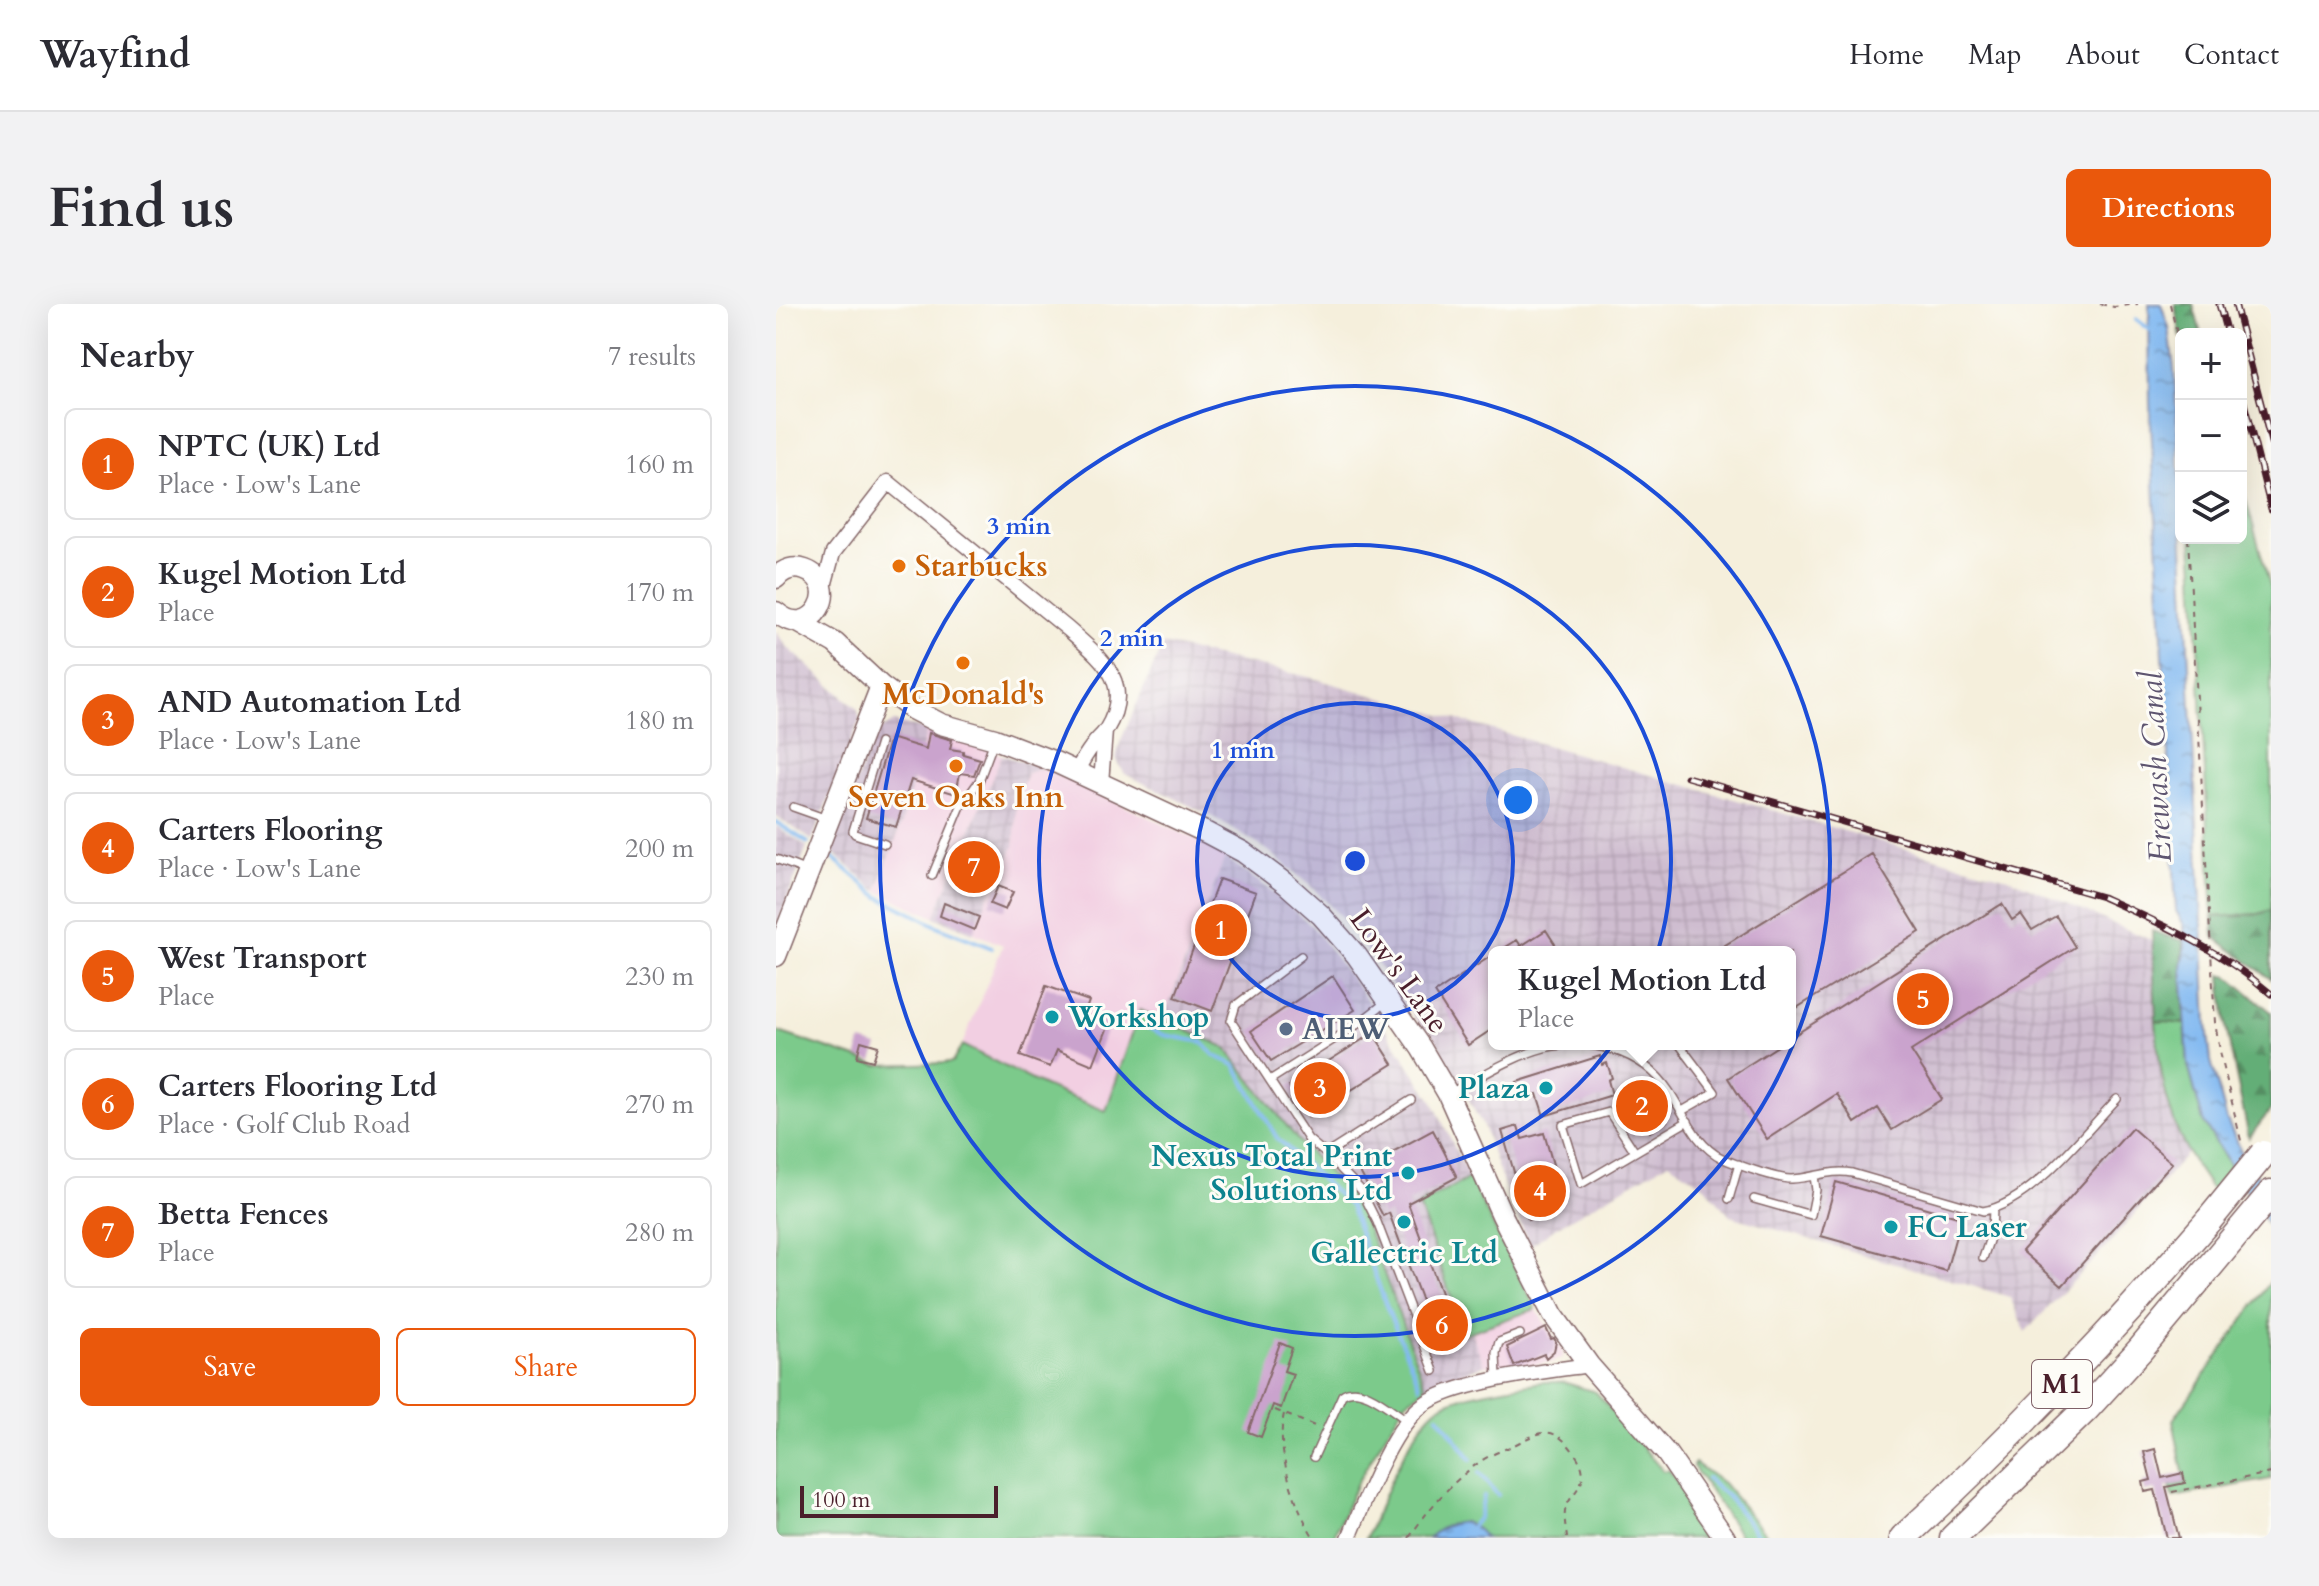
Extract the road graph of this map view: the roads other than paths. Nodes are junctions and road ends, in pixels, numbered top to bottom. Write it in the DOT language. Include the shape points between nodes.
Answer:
graph roads {
  1 [pos="833,553"];
  2 [pos="802,568"];
  3 [pos="777,575"];
  4 [pos="822,598"];
  5 [pos="782,617"];
  6 [pos="835,643"];
  7 [pos="881,686"];
  8 [pos="1105,731"];
  9 [pos="995,739"];
  10 [pos="880,743"];
  11 [pos="1076,771"];
  12 [pos="1101,783"];
  13 [pos="793,807"];
  14 [pos="844,811"];
  15 [pos="885,844"];
  16 [pos="776,859"];
  17 [pos="809,872"];
  18 [pos="932,876"];
  19 [pos="776,956"];
  20 [pos="1301,956"];
  21 [pos="1388,1001"];
  22 [pos="1538,1050"];
  23 [pos="1619,1050"];
  24 [pos="1684,1050"];
  25 [pos="1270,1080"];
  26 [pos="1448,1094"];
  27 [pos="2117,1099"];
  28 [pos="1411,1100"];
  29 [pos="1682,1111"];
  30 [pos="1688,1121"];
  31 [pos="2259,1147"];
  32 [pos="1635,1152"];
  33 [pos="1326,1154"];
  34 [pos="1739,1164"];
  35 [pos="1814,1176"];
  36 [pos="2271,1193"];
  37 [pos="1729,1199"];
  38 [pos="1754,1199"];
  39 [pos="1993,1209"];
  40 [pos="1983,1258"];
  41 [pos="1520,1334"];
  42 [pos="1589,1365"];
  43 [pos="1434,1371"];
  44 [pos="1498,1381"];
  45 [pos="1408,1421"];
  46 [pos="1314,1457"];
  47 [pos="1349,1538"];
  48 [pos="1725,1538"];
  49 [pos="1903,1538"];
  50 [pos="1953,1538"];
  1 -- 2 [label="street"];
  1 -- 4 [label="street"];
  1 -- 8 [label="street" via="888,482 1106,665 1119,697"];
  2 -- 3 [label="street"];
  2 -- 4 [label="street, Low's Lane" via="815,576"];
  4 -- 5 [label="street, Low's Lane" via="812,617"];
  4 -- 6 [label="street, Low's Lane"];
  5 -- 6 [label="street, Low's Lane"];
  6 -- 7 [label="street, Low's Lane"];
  7 -- 9 [label="street, Low's Lane" via="941,724"];
  7 -- 14 [label="street"];
  8 -- 11 [label="street"];
  8 -- 12 [label="street"];
  9 -- 11 [label="street, Low's Lane"];
  9 -- 18 [label="lane"];
  10 -- 14 [label="lane"];
  11 -- 12 [label="street, Low's Lane"];
  12 -- 21 [label="street, Low's Lane" via="1222,840 1286,884 1340,936"];
  13 -- 14 [label="lane"];
  14 -- 15 [label="lane" via="855,834"];
  14 -- 17 [label="street"];
  16 -- 17 [label="lane"];
  17 -- 19 [label="street"];
  20 -- 25 [label="lane" via="1236,1005 1231,1021"];
  21 -- 25 [label="lane"];
  21 -- 26 [label="street, Low's Lane"];
  22 -- 26 [label="lane"];
  23 -- 29 [label="lane" via="1662,1080"];
  24 -- 29 [label="lane" via="1715,1092"];
  25 -- 33 [label="lane" via="1308,1139"];
  26 -- 42 [label="street, Low's Lane" via="1523,1259 1553,1315"];
  27 -- 39 [label="lane" via="2032,1188"];
  28 -- 33 [label="lane"];
  29 -- 30 [label="lane"];
  30 -- 32 [label="lane"];
  30 -- 34 [label="lane" via="1711,1151"];
  31 -- 49 [label="highway, M1, bridge" via="2209,1220 2111,1331"];
  32 -- 32 [label="lane" via="1581,1184 1563,1125 1609,1112"];
  33 -- 43 [label="lane" via="1361,1190 1377,1222"];
  34 -- 35 [label="lane" via="1785,1179"];
  34 -- 37 [label="lane"];
  35 -- 38 [label="lane" via="1811,1215"];
  35 -- 39 [label="lane" via="1852,1173 1983,1211"];
  36 -- 50 [label="highway, M1" via="2086,1409"];
  39 -- 40 [label="lane"];
  41 -- 44 [label="lane" via="1499,1342"];
  42 -- 44 [label="street"];
  42 -- 48 [label="street, Low's Lane" via="1667,1454"];
  44 -- 45 [label="street" via="1446,1393 1424,1404"];
  45 -- 46 [label="lane" via="1375,1399 1347,1391"];
  45 -- 47 [label="street" via="1379,1468"];
}
